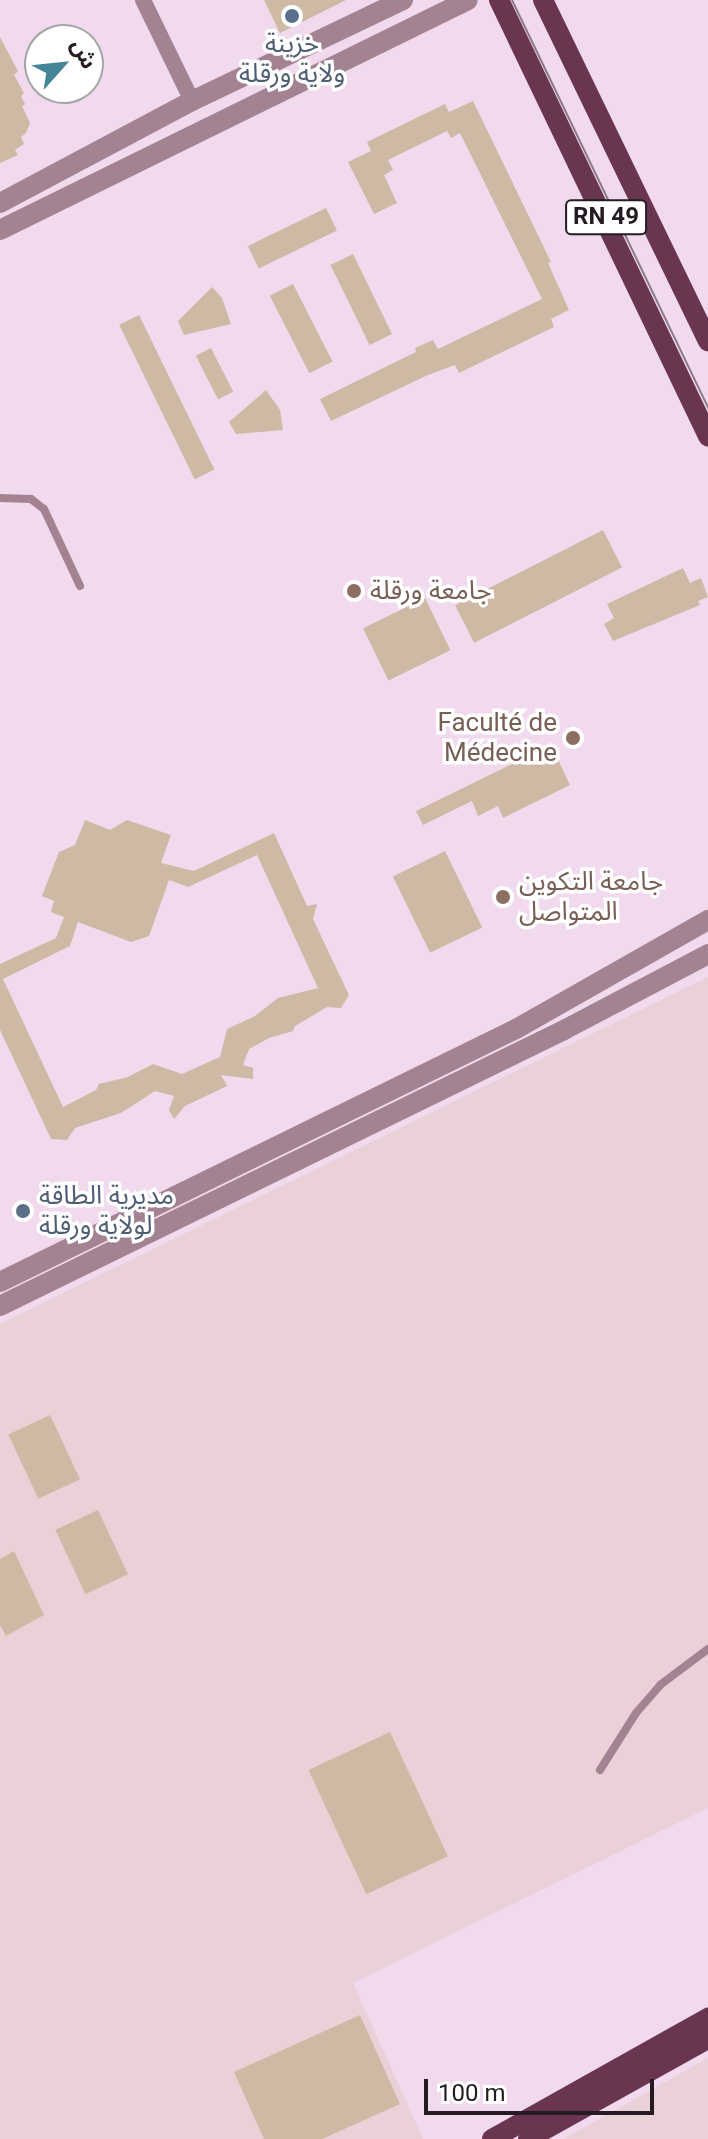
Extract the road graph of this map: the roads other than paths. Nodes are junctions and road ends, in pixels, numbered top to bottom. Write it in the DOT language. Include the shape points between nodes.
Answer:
graph roads {
  1 [pos="143,0"];
  2 [pos="403,0"];
  3 [pos="468,0"];
  4 [pos="499,0"];
  5 [pos="543,0"];
  6 [pos="192,101"];
  7 [pos="1,202"];
  8 [pos="6,227"];
  9 [pos="708,341"];
  10 [pos="708,437"];
  11 [pos="0,498"];
  12 [pos="80,586"];
  13 [pos="708,920"];
  14 [pos="708,954"];
  15 [pos="456,1058"];
  16 [pos="466,1078"];
  17 [pos="322,1124"];
  18 [pos="332,1144"];
  19 [pos="0,1282"];
  20 [pos="0,1306"];
  21 [pos="708,1649"];
  22 [pos="600,1770"];
  23 [pos="708,2018"];
  24 [pos="708,2039"];
  25 [pos="492,2139"];
  26 [pos="528,2139"];
  1 -- 6 [label="street"];
  2 -- 6 [label="street"];
  3 -- 8 [label="street"];
  4 -- 10 [label="main road, RN 49"];
  5 -- 9 [label="main road, RN 49"];
  6 -- 7 [label="street"];
  7 -- 8 [label="street"];
  11 -- 12 [label="lane" via="31,499 44,509"];
  13 -- 15 [label="street"];
  14 -- 16 [label="street"];
  15 -- 16 [label="street"];
  15 -- 17 [label="street"];
  16 -- 18 [label="street"];
  17 -- 18 [label="street"];
  17 -- 19 [label="street"];
  18 -- 20 [label="street"];
  21 -- 22 [label="lane" via="660,1685"];
  23 -- 25 [label="main road"];
  24 -- 26 [label="main road"];
}
